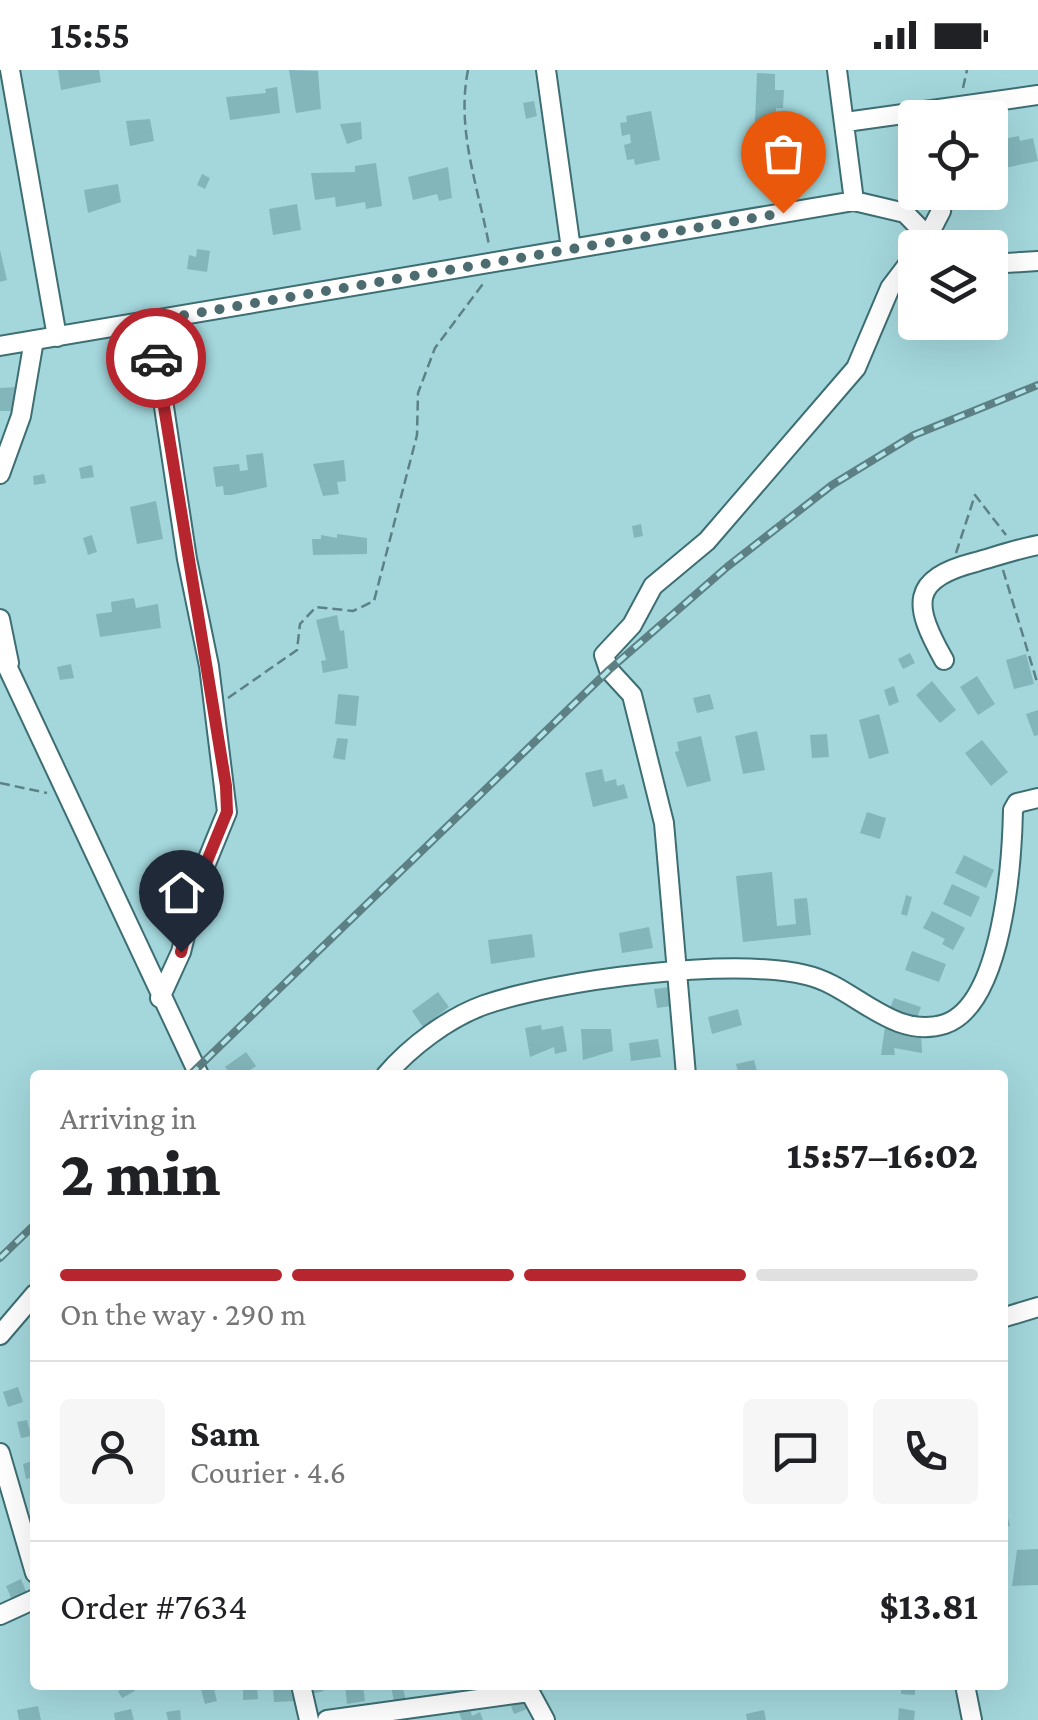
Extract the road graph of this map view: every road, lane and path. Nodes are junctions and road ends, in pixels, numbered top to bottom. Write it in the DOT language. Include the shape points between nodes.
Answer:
graph roads {
  1 [pos="10,70"];
  2 [pos="468,70"];
  3 [pos="546,70"];
  4 [pos="837,70"];
  5 [pos="1038,95"];
  6 [pos="1008,102"];
  7 [pos="898,118"];
  8 [pos="846,122"];
  9 [pos="854,201"];
  10 [pos="919,230"];
  11 [pos="571,249"];
  12 [pos="1038,261"];
  13 [pos="1008,263"];
  14 [pos="492,265"];
  15 [pos="898,277"];
  16 [pos="150,321"];
  17 [pos="57,337"];
  18 [pos="34,340"];
  19 [pos="0,346"];
  20 [pos="0,474"];
  21 [pos="1038,545"];
  22 [pos="1008,552"];
  23 [pos="949,568"];
  24 [pos="0,620"];
  25 [pos="0,650"];
  26 [pos="944,660"];
  27 [pos="10,674"];
  28 [pos="1038,685"];
  29 [pos="216,715"];
  30 [pos="0,783"];
  31 [pos="68,798"];
  32 [pos="1038,798"];
  33 [pos="677,971"];
  34 [pos="160,998"];
  35 [pos="196,1070"];
  36 [pos="391,1070"];
  37 [pos="686,1070"];
  38 [pos="30,1300"];
  39 [pos="1038,1307"];
  40 [pos="1008,1316"];
  41 [pos="0,1335"];
  42 [pos="0,1454"];
  43 [pos="30,1556"];
  44 [pos="30,1601"];
  45 [pos="0,1614"];
  46 [pos="302,1690"];
  47 [pos="520,1690"];
  48 [pos="529,1690"];
  49 [pos="966,1690"];
  50 [pos="437,1712"];
  51 [pos="309,1720"];
  52 [pos="327,1720"];
  53 [pos="545,1720"];
  54 [pos="972,1720"];
  1 -- 17 [label="street"];
  2 -- 14 [label="path" via="462,100 466,144"];
  3 -- 11 [label="street"];
  4 -- 8 [label="street"];
  5 -- 6 [label="street"];
  7 -- 8 [label="street"];
  8 -- 9 [label="street"];
  9 -- 10 [label="street" via="905,213"];
  9 -- 11 [label="street"];
  11 -- 14 [label="street"];
  12 -- 13 [label="street"];
  14 -- 16 [label="street"];
  14 -- 29 [label="path" via="482,289 435,348 418,393 416,436 374,602 353,611 316,606 300,624 298,650 230,695"];
  15 -- 33 [label="street" via="856,368 707,542 653,586 632,625 604,655 639,714 664,824"];
  16 -- 17 [label="street"];
  16 -- 29 [label="street"];
  17 -- 18 [label="street"];
  18 -- 19 [label="street"];
  18 -- 20 [label="street" via="20,416"];
  21 -- 22 [label="street"];
  22 -- 23 [label="street"];
  22 -- 23 [label="path" via="975,495"];
  22 -- 28 [label="path"];
  23 -- 26 [label="street" via="933,578 923,614"];
  24 -- 27 [label="street"];
  25 -- 27 [label="street"];
  27 -- 31 [label="street"];
  29 -- 34 [label="street" via="227,812"];
  30 -- 31 [label="path"];
  31 -- 34 [label="street"];
  32 -- 33 [label="street" via="1013,810 1010,894 978,994 949,1023 928,1028 902,1022 802,974"];
  33 -- 36 [label="street" via="480,1006 414,1047"];
  33 -- 37 [label="street"];
  34 -- 35 [label="street"];
  38 -- 41 [label="street"];
  39 -- 40 [label="street"];
  42 -- 43 [label="street"];
  44 -- 45 [label="street"];
  46 -- 51 [label="street"];
  47 -- 50 [label="street"];
  48 -- 53 [label="street"];
  49 -- 54 [label="street"];
  50 -- 52 [label="street"];
}
